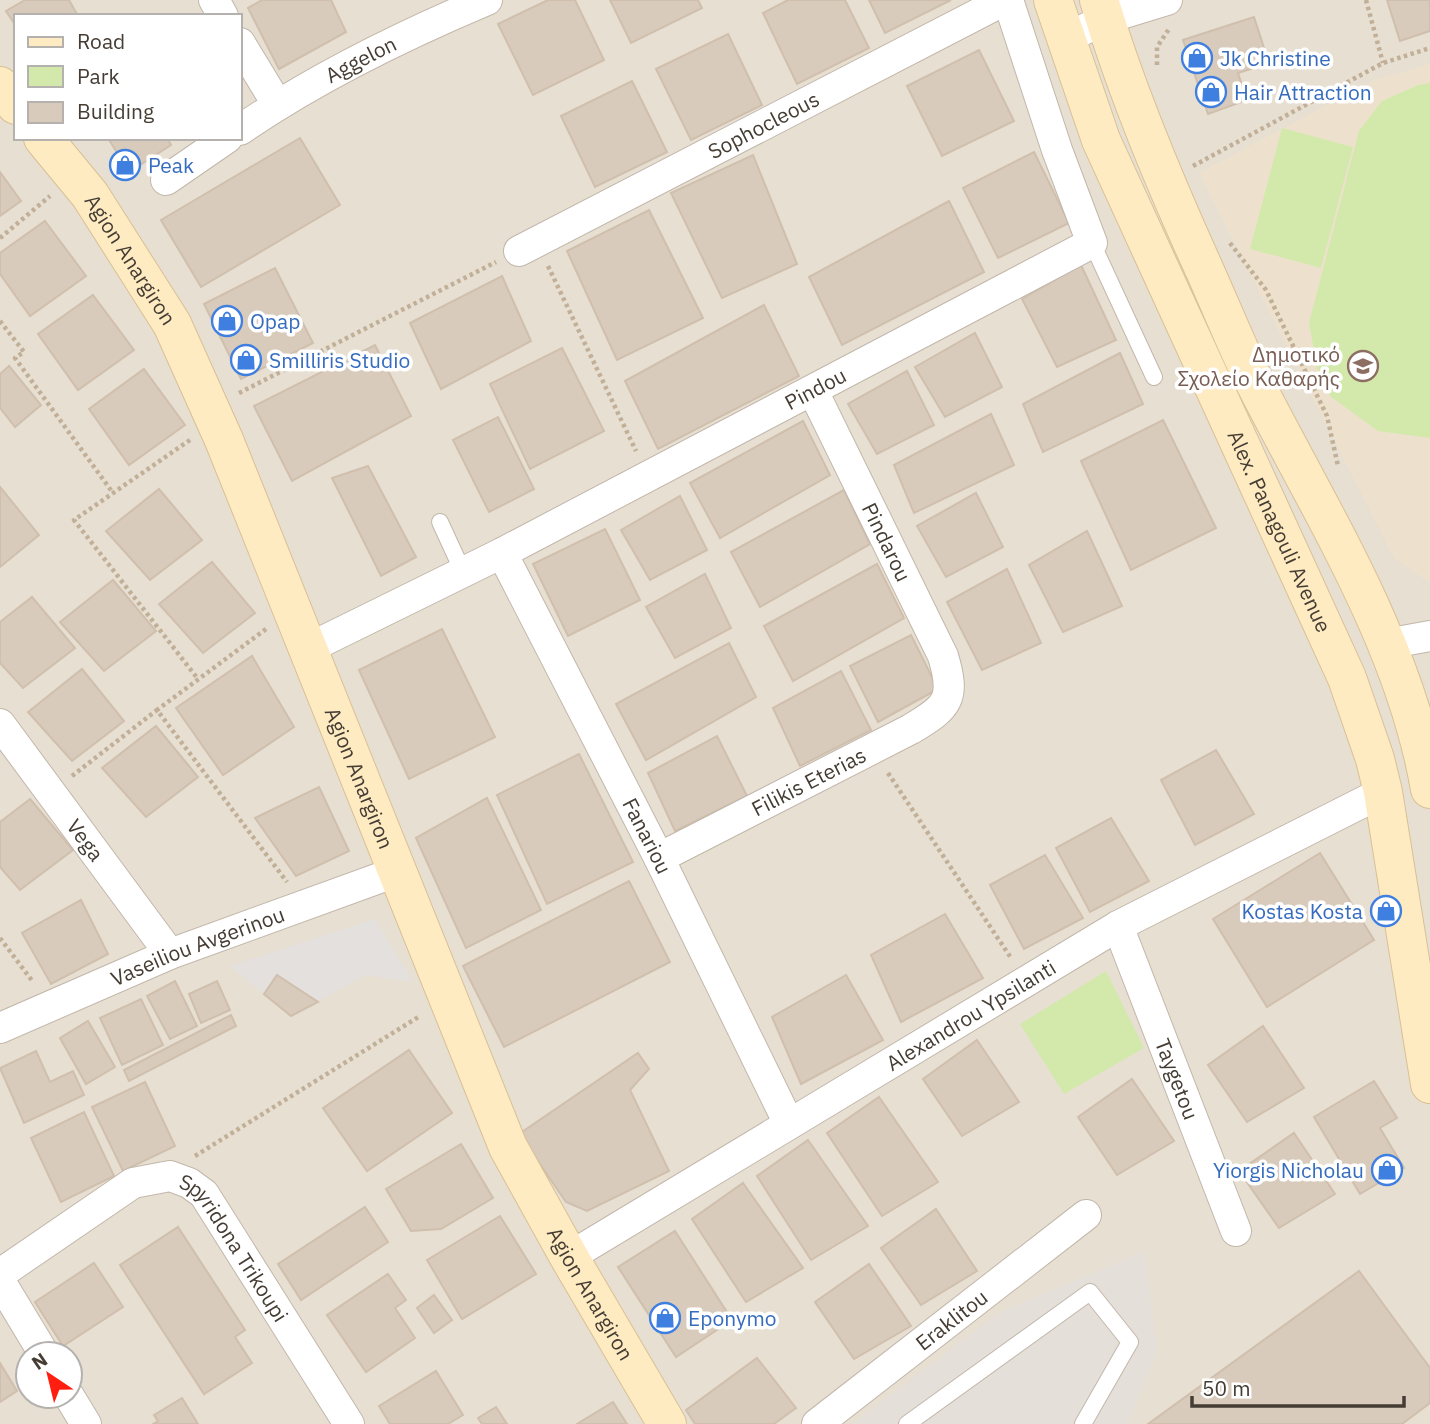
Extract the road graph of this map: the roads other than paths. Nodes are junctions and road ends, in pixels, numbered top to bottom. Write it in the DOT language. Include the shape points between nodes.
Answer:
graph roads {
  1 [pos="487,0"];
  2 [pos="1007,0"];
  3 [pos="1053,0"];
  4 [pos="1162,2"];
  5 [pos="1102,10"];
  6 [pos="432,11"];
  7 [pos="1065,39"];
  8 [pos="242,46"];
  9 [pos="0,86"];
  10 [pos="14,103"];
  11 [pos="277,104"];
  12 [pos="242,129"];
  13 [pos="46,140"];
  14 [pos="224,140"];
  15 [pos="166,180"];
  16 [pos="1092,243"];
  17 [pos="528,246"];
  18 [pos="1154,377"];
  19 [pos="813,391"];
  20 [pos="440,522"];
  21 [pos="502,553"];
  22 [pos="463,572"];
  23 [pos="1430,636"];
  24 [pos="1386,643"];
  25 [pos="309,648"];
  26 [pos="949,695"];
  27 [pos="0,724"];
  28 [pos="1430,789"];
  29 [pos="1383,792"];
  30 [pos="659,858"];
  31 [pos="396,872"];
  32 [pos="1118,926"];
  33 [pos="170,954"];
  34 [pos="0,1028"];
  35 [pos="1430,1084"];
  36 [pos="789,1124"];
  37 [pos="1086,1215"];
  38 [pos="1236,1231"];
  39 [pos="569,1257"];
  40 [pos="0,1274"];
  41 [pos="0,1281"];
  42 [pos="36,1340"];
  43 [pos="349,1424"];
  44 [pos="667,1424"];
  45 [pos="817,1424"];
  46 [pos="907,1424"];
  47 [pos="1083,1424"];
  1 -- 6 [label="street, Aggelon"];
  2 -- 16 [label="street"];
  2 -- 17 [label="street, Sophocleous"];
  3 -- 7 [label="main road, Alex. Panagouli Avenue"];
  4 -- 5 [label="street"];
  5 -- 7 [label="street"];
  5 -- 24 [label="main road, Alex. Panagouli Avenue" via="1134,106 1182,220 1256,384"];
  6 -- 11 [label="street, Aggelon"];
  7 -- 29 [label="main road, Alex. Panagouli Avenue" via="1107,153 1347,678"];
  8 -- 11 [label="street"];
  9 -- 10 [label="main road"];
  11 -- 12 [label="street, Aggelon"];
  13 -- 25 [label="main road, Agion Anargiron" via="90,195 172,324"];
  14 -- 15 [label="street"];
  16 -- 18 [label="lane"];
  16 -- 19 [label="street, Pindou"];
  19 -- 21 [label="street, Pindou"];
  19 -- 26 [label="street, Pindarou" via="943,656"];
  20 -- 22 [label="lane"];
  21 -- 22 [label="street, Pindou"];
  21 -- 30 [label="street, Fanariou"];
  22 -- 25 [label="street, Pindou"];
  23 -- 24 [label="street"];
  24 -- 28 [label="main road, Alex. Panagouli Avenue" via="1416,729"];
  25 -- 31 [label="main road, Agion Anargiron"];
  26 -- 30 [label="street, Filikis Eterias" via="936,714"];
  27 -- 33 [label="street, Vega"];
  29 -- 32 [label="street, Alexandrou Ypsilanti"];
  29 -- 35 [label="main road, Alex. Panagouli Avenue"];
  30 -- 36 [label="street, Fanariou"];
  31 -- 33 [label="street, Vaseiliou Avgerinou"];
  31 -- 39 [label="main road, Agion Anargiron" via="508,1147"];
  32 -- 36 [label="street, Alexandrou Ypsilanti"];
  32 -- 38 [label="street, Taygetou"];
  33 -- 34 [label="street, Vaseiliou Avgerinou"];
  36 -- 39 [label="street, Alexandrou Ypsilanti"];
  37 -- 45 [label="street, Eraklitou"];
  39 -- 44 [label="main road, Agion Anargiron"];
  40 -- 43 [label="street, Spyridona Trikoupi" via="133,1183 170,1176 188,1183 204,1194"];
  41 -- 42 [label="street"];
  46 -- 47 [label="lane" via="1090,1292 1130,1342"];
}
